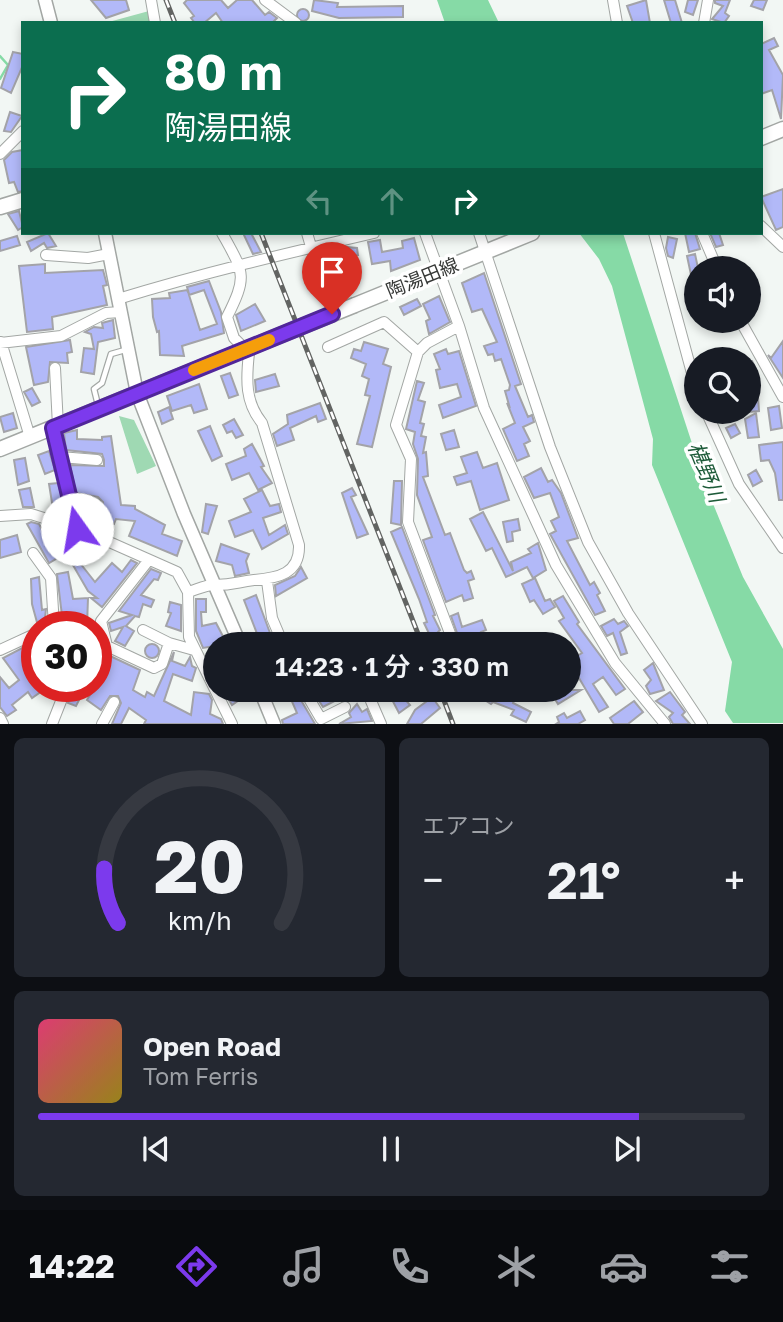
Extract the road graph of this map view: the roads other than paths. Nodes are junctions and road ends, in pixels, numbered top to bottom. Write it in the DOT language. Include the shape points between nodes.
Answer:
graph roads {
  1 [pos="45,0"];
  2 [pos="151,0"];
  3 [pos="265,0"];
  4 [pos="612,0"];
  5 [pos="708,0"];
  6 [pos="50,21"];
  7 [pos="155,21"];
  8 [pos="293,21"];
  9 [pos="617,21"];
  10 [pos="704,21"];
  11 [pos="783,129"];
  12 [pos="21,133"];
  13 [pos="763,137"];
  14 [pos="0,154"];
  15 [pos="21,201"];
  16 [pos="0,207"];
  17 [pos="763,228"];
  18 [pos="105,235"];
  19 [pos="223,235"];
  20 [pos="308,235"];
  21 [pos="426,235"];
  22 [pos="480,235"];
  23 [pos="527,235"];
  24 [pos="655,235"];
  25 [pos="703,235"];
  26 [pos="352,236"];
  27 [pos="783,247"];
  28 [pos="312,250"];
  29 [pos="490,250"];
  30 [pos="109,254"];
  31 [pos="46,255"];
  32 [pos="712,256"];
  33 [pos="240,265"];
  34 [pos="439,270"];
  35 [pos="119,305"];
  36 [pos="459,326"];
  37 [pos="747,333"];
  38 [pos="0,342"];
  39 [pos="328,347"];
  40 [pos="685,347"];
  41 [pos="128,349"];
  42 [pos="418,352"];
  43 [pos="55,368"];
  44 [pos="137,393"];
  45 [pos="783,397"];
  46 [pos="99,409"];
  47 [pos="712,424"];
  48 [pos="55,427"];
  49 [pos="30,437"];
  50 [pos="0,449"];
  51 [pos="60,457"];
  52 [pos="97,460"];
  53 [pos="70,499"];
  54 [pos="96,504"];
  55 [pos="0,516"];
  56 [pos="77,529"];
  57 [pos="783,548"];
  58 [pos="33,552"];
  59 [pos="148,561"];
  60 [pos="267,581"];
  61 [pos="215,584"];
  62 [pos="188,592"];
  63 [pos="53,611"];
  64 [pos="143,629"];
  65 [pos="235,632"];
  66 [pos="278,632"];
  67 [pos="449,632"];
  68 [pos="21,640"];
  69 [pos="169,643"];
  70 [pos="0,650"];
  71 [pos="194,650"];
  72 [pos="61,702"];
  73 [pos="114,702"];
  74 [pos="265,702"];
  75 [pos="311,702"];
  76 [pos="371,702"];
  77 [pos="345,706"];
  78 [pos="0,718"];
  79 [pos="3,723"];
  80 [pos="52,723"];
  81 [pos="102,723"];
  82 [pos="232,723"];
  83 [pos="274,723"];
  84 [pos="381,723"];
  85 [pos="666,723"];
  86 [pos="702,723"];
  1 -- 6 [label="street"];
  2 -- 7 [label="street"];
  3 -- 8 [label="street"];
  4 -- 9 [label="street"];
  5 -- 10 [label="street"];
  11 -- 13 [label="main road"];
  12 -- 14 [label="street"];
  15 -- 16 [label="main road"];
  17 -- 27 [label="street"];
  18 -- 30 [label="street"];
  19 -- 33 [label="street"];
  20 -- 28 [label="street"];
  21 -- 34 [label="street"];
  22 -- 29 [label="street"];
  23 -- 29 [label="main road, 陶湯田線"];
  24 -- 40 [label="street"];
  25 -- 32 [label="street"];
  26 -- 28 [label="street"];
  28 -- 33 [label="street"];
  29 -- 34 [label="main road, 陶湯田線"];
  29 -- 86 [label="street" via="550,447 588,542"];
  30 -- 31 [label="street" via="88,258"];
  30 -- 35 [label="street"];
  33 -- 35 [label="street" via="208,271"];
  33 -- 60 [label="street" via="242,286 227,317 234,338 249,353 246,380 251,409 262,423 299,545 296,565"];
  34 -- 36 [label="street"];
  34 -- 44 [label="main road, 陶湯田線, bridge"];
  35 -- 38 [label="street" via="61,336"];
  35 -- 41 [label="street"];
  36 -- 42 [label="street"];
  36 -- 85 [label="street" via="496,438 556,565 615,663"];
  37 -- 45 [label="street"];
  38 -- 49 [label="street"];
  39 -- 42 [label="street" via="384,322"];
  41 -- 44 [label="street"];
  41 -- 46 [label="lane" via="111,354 102,383 94,389"];
  42 -- 67 [label="street" via="396,425 411,459 408,522"];
  43 -- 48 [label="street"];
  44 -- 46 [label="main road, 陶湯田線"];
  44 -- 61 [label="street"];
  46 -- 48 [label="main road, 陶湯田線"];
  47 -- 57 [label="street" via="739,484"];
  48 -- 49 [label="main road, 陶湯田線"];
  48 -- 51 [label="street"];
  49 -- 50 [label="main road, 陶湯田線"];
  51 -- 52 [label="street"];
  51 -- 53 [label="street"];
  53 -- 54 [label="street"];
  53 -- 56 [label="street"];
  55 -- 56 [label="street" via="31,514"];
  56 -- 59 [label="street"];
  58 -- 63 [label="street" via="51,578"];
  59 -- 62 [label="street" via="177,572"];
  59 -- 69 [label="street" via="101,621 107,646 154,668 162,664"];
  60 -- 61 [label="street" via="225,587"];
  60 -- 66 [label="street"];
  61 -- 62 [label="street"];
  61 -- 65 [label="street"];
  62 -- 71 [label="street" via="189,637"];
  64 -- 69 [label="street"];
  68 -- 70 [label="street"];
  69 -- 71 [label="street"];
  71 -- 82 [label="street"];
  72 -- 80 [label="street"];
  73 -- 81 [label="street"];
  74 -- 83 [label="street"];
  75 -- 77 [label="street" via="321,719"];
  76 -- 84 [label="street"];
  78 -- 79 [label="street"];
}
